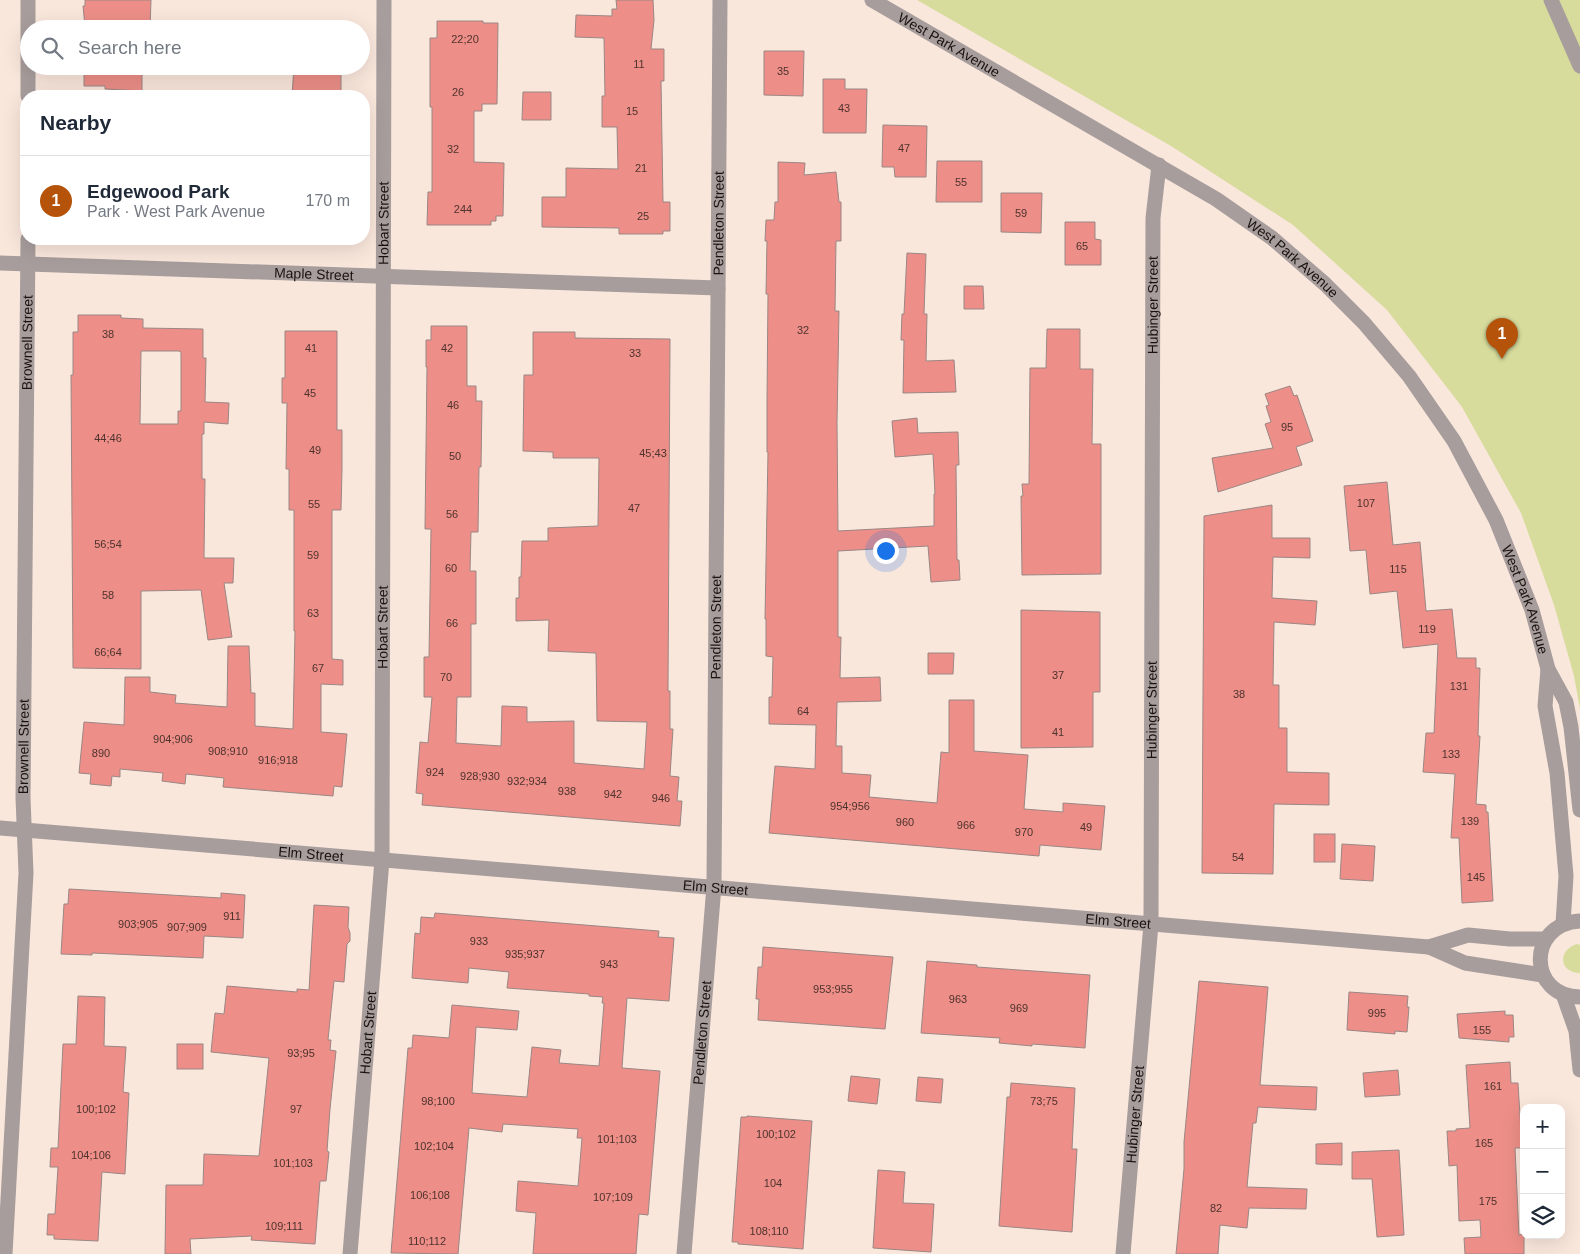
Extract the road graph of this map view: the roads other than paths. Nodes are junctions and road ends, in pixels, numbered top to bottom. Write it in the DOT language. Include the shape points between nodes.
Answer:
graph roads {
  1 [pos="28,0"];
  2 [pos="384,0"];
  3 [pos="720,0"];
  4 [pos="872,0"];
  5 [pos="1551,0"];
  6 [pos="28,20"];
  7 [pos="1580,66"];
  8 [pos="28,75"];
  9 [pos="28,90"];
  10 [pos="1160,165"];
  11 [pos="28,245"];
  12 [pos="0,263"];
  13 [pos="28,264"];
  14 [pos="382,276"];
  15 [pos="718,288"];
  16 [pos="1548,669"];
  17 [pos="1580,810"];
  18 [pos="0,828"];
  19 [pos="24,830"];
  20 [pos="382,860"];
  21 [pos="714,886"];
  22 [pos="1580,921"];
  23 [pos="1151,924"];
  24 [pos="1563,924"];
  25 [pos="1546,939"];
  26 [pos="1429,947"];
  27 [pos="1544,975"];
  28 [pos="1563,994"];
  29 [pos="1580,997"];
  30 [pos="1580,1070"];
  31 [pos="5,1254"];
  32 [pos="350,1254"];
  33 [pos="684,1254"];
  34 [pos="1123,1254"];
  1 -- 6 [label="street"];
  2 -- 14 [label="street, Hobart Street"];
  3 -- 15 [label="street, Pendleton Street"];
  4 -- 10 [label="street, West Park Avenue"];
  5 -- 7 [label="street"];
  8 -- 9 [label="street"];
  10 -- 16 [label="street, West Park Avenue" via="1216,198 1272,238 1364,323 1409,376 1454,441 1496,520 1532,610"];
  10 -- 23 [label="street, Hubinger Street" via="1153,218"];
  11 -- 13 [label="street, Brownell Street"];
  12 -- 13 [label="street, Maple Street"];
  13 -- 14 [label="street, Maple Street"];
  13 -- 19 [label="street, Brownell Street"];
  14 -- 15 [label="street, Maple Street"];
  14 -- 20 [label="street, Hobart Street"];
  15 -- 21 [label="street, Pendleton Street"];
  16 -- 17 [label="street, West Park Avenue" via="1566,702 1572,727"];
  16 -- 24 [label="street, West Park Avenue" via="1545,706 1557,773 1566,876"];
  18 -- 19 [label="street, Elm Street"];
  19 -- 20 [label="street, Elm Street"];
  19 -- 31 [label="street, Brownell Street" via="26,873"];
  20 -- 21 [label="street, Elm Street"];
  20 -- 32 [label="street, Hobart Street"];
  21 -- 23 [label="street, Elm Street"];
  21 -- 33 [label="street, Pendleton Street"];
  22 -- 24 [label="street"];
  23 -- 26 [label="street, Elm Street"];
  23 -- 34 [label="street, Hubinger Street"];
  24 -- 25 [label="street"];
  25 -- 26 [label="street, Elm Street" via="1468,935"];
  25 -- 27 [label="street" via="1539,955"];
  26 -- 27 [label="street, Elm Street" via="1465,963"];
  27 -- 28 [label="street" via="1547,982"];
  28 -- 29 [label="street"];
  28 -- 30 [label="street" via="1576,1031"];
}
